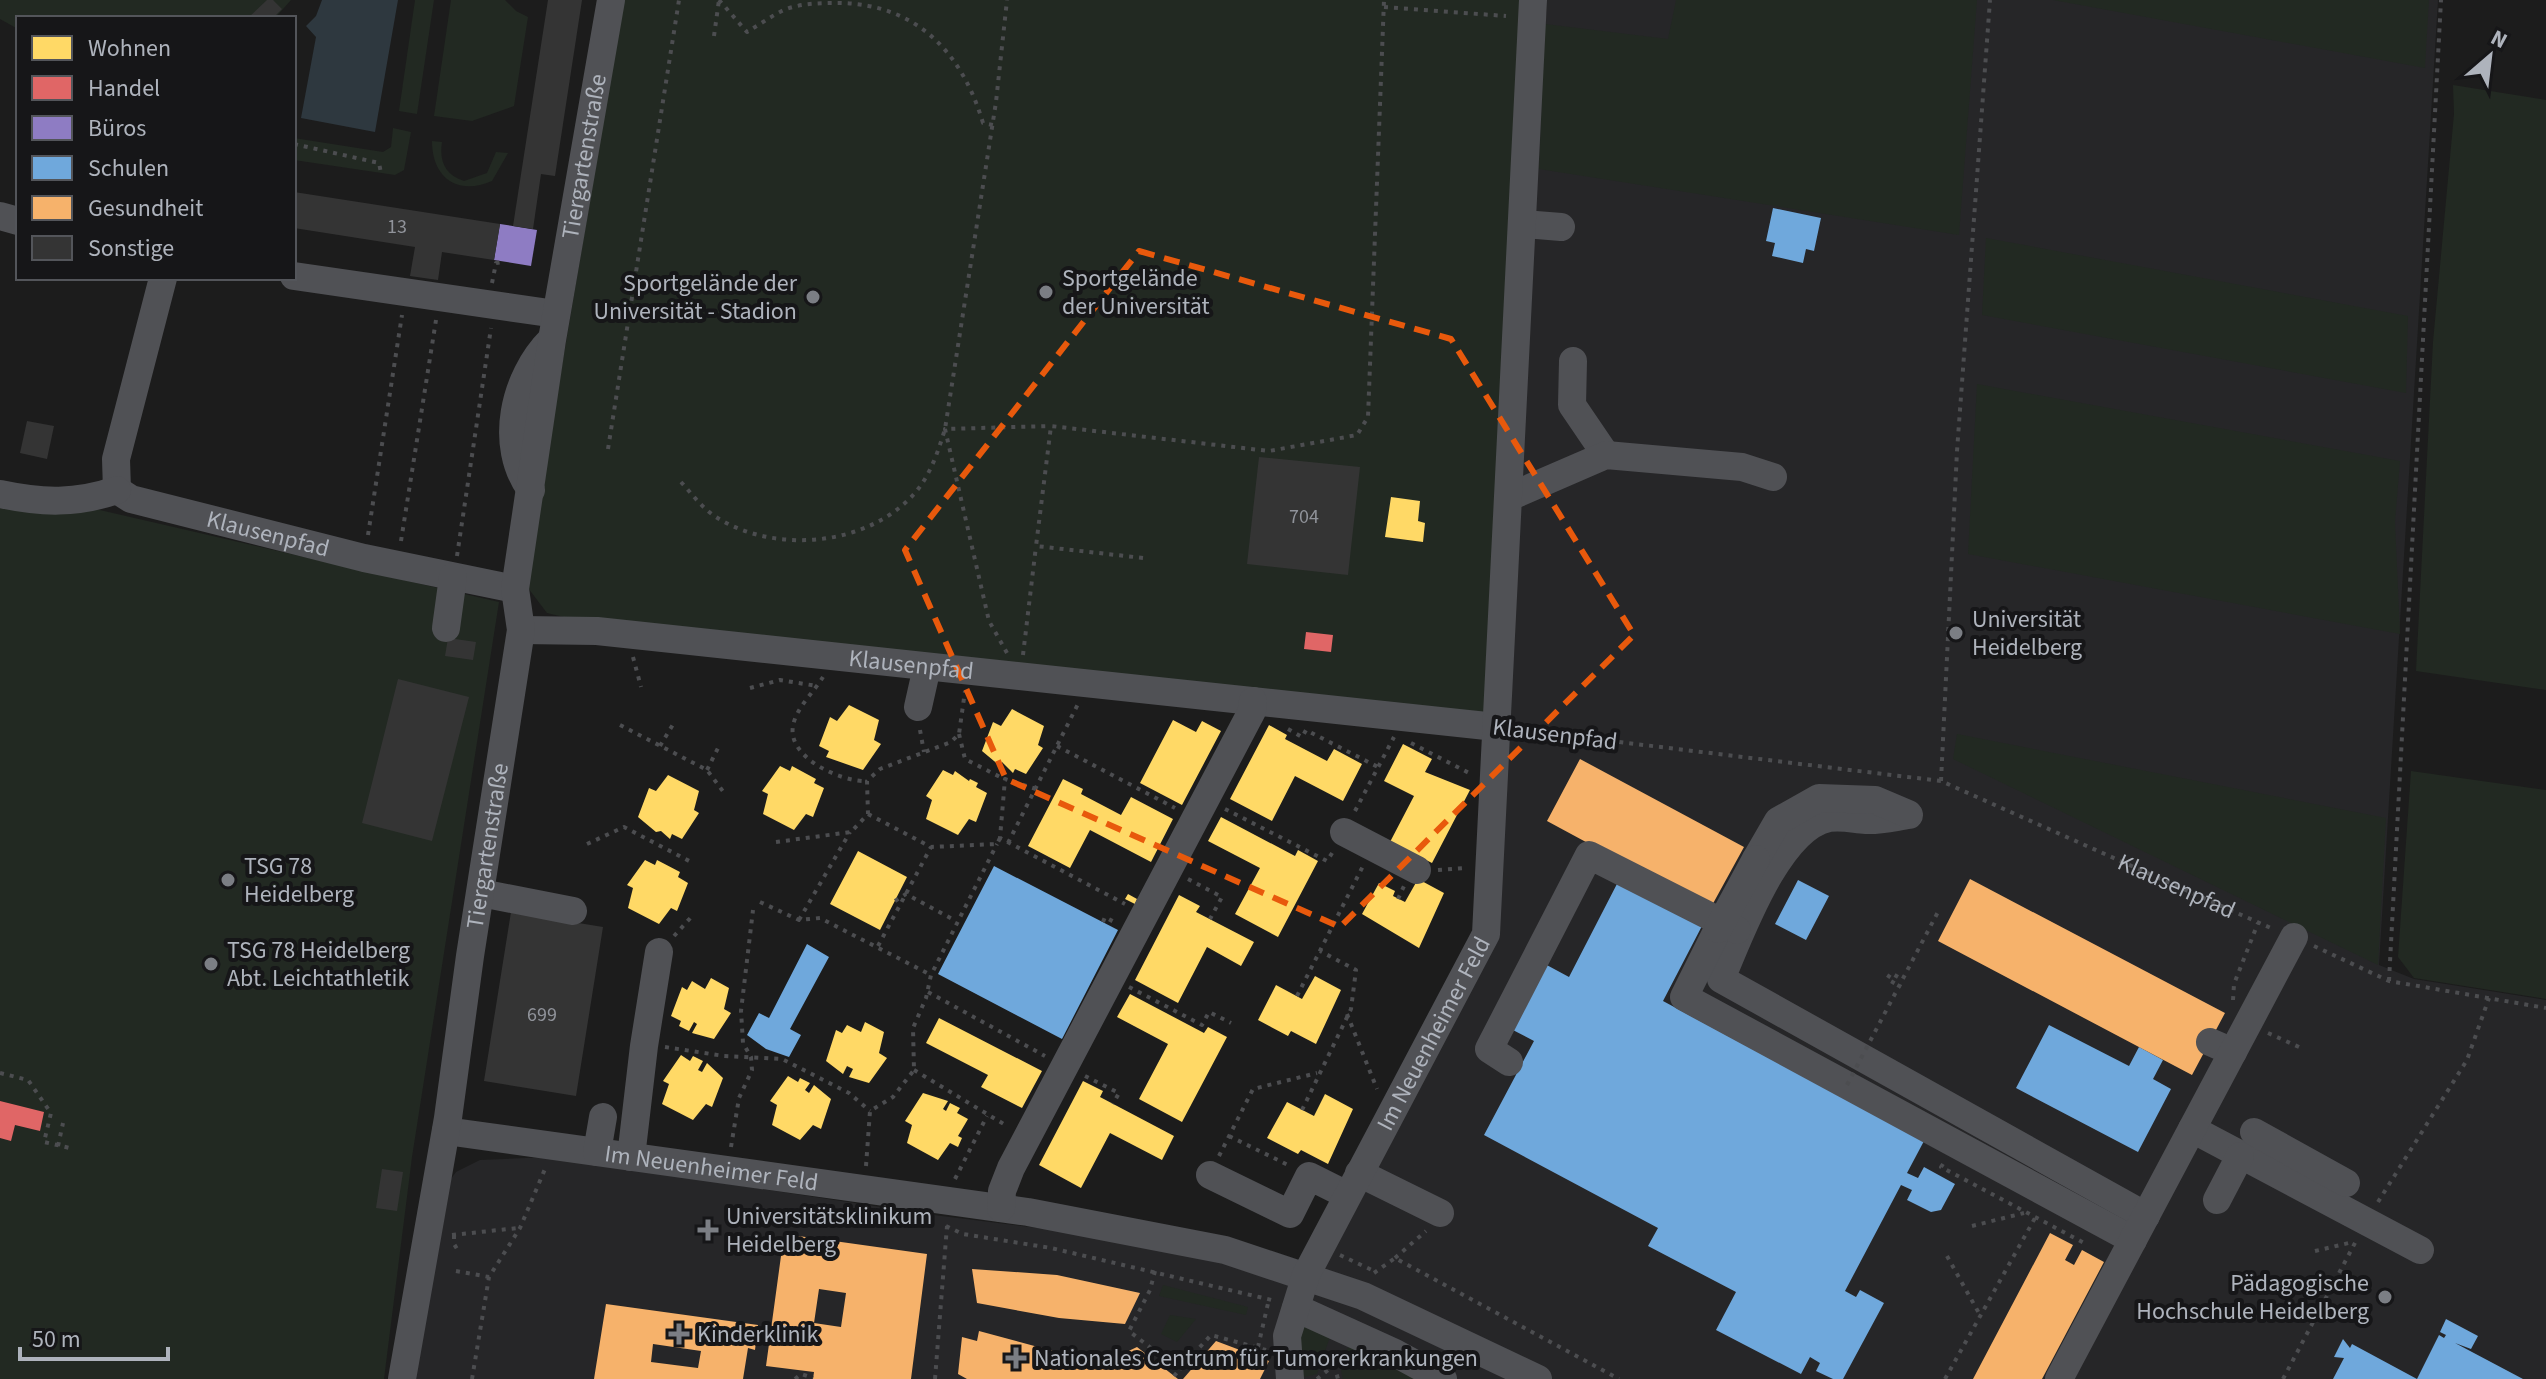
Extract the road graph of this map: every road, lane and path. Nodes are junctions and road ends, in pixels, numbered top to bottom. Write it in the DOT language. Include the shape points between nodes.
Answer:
graph roads {
  1 [pos="611,0"];
  2 [pos="679,0"];
  3 [pos="719,0"];
  4 [pos="1007,0"];
  5 [pos="1384,0"];
  6 [pos="1533,0"];
  7 [pos="1990,0"];
  8 [pos="2441,0"];
  9 [pos="1384,7"];
  10 [pos="1506,16"];
  11 [pos="714,36"];
  12 [pos="993,125"];
  13 [pos="296,144"];
  14 [pos="381,173"];
  15 [pos="1523,224"];
  16 [pos="1561,227"];
  17 [pos="296,276"];
  18 [pos="162,280"];
  19 [pos="406,292"];
  20 [pos="439,298"];
  21 [pos="494,305"];
  22 [pos="554,327"];
  23 [pos="1573,361"];
  24 [pos="1051,426"];
  25 [pos="945,429"];
  26 [pos="608,449"];
  27 [pos="1606,455"];
  28 [pos="1773,477"];
  29 [pos="681,482"];
  30 [pos="117,490"];
  31 [pos="0,494"];
  32 [pos="1509,497"];
  33 [pos="1036,546"];
  34 [pos="364,558"];
  35 [pos="1143,558"];
  36 [pos="397,566"];
  37 [pos="453,577"];
  38 [pos="515,589"];
  39 [pos="446,628"];
  40 [pos="521,630"];
  41 [pos="630,635"];
  42 [pos="834,658"];
  43 [pos="927,667"];
  44 [pos="968,671"];
  45 [pos="1019,676"];
  46 [pos="1087,684"];
  47 [pos="817,686"];
  48 [pos="641,687"];
  49 [pos="750,688"];
  50 [pos="1252,706"];
  51 [pos="918,707"];
  52 [pos="675,721"];
  53 [pos="620,725"];
  54 [pos="1496,727"];
  55 [pos="959,734"];
  56 [pos="660,746"];
  57 [pos="1057,746"];
  58 [pos="718,748"];
  59 [pos="1378,767"];
  60 [pos="707,770"];
  61 [pos="1005,779"];
  62 [pos="867,781"];
  63 [pos="1941,781"];
  64 [pos="1495,786"];
  65 [pos="1036,789"];
  66 [pos="725,794"];
  67 [pos="1200,808"];
  68 [pos="868,814"];
  69 [pos="851,832"];
  70 [pos="1344,832"];
  71 [pos="998,841"];
  72 [pos="776,842"];
  73 [pos="1008,843"];
  74 [pos="587,844"];
  75 [pos="931,847"];
  76 [pos="693,863"];
  77 [pos="1368,865"];
  78 [pos="1168,869"];
  79 [pos="1411,877"];
  80 [pos="481,893"];
  81 [pos="906,894"];
  82 [pos="1398,899"];
  83 [pos="895,901"];
  84 [pos="760,902"];
  85 [pos="753,910"];
  86 [pos="1939,910"];
  87 [pos="573,911"];
  88 [pos="694,914"];
  89 [pos="1145,914"];
  90 [pos="1210,919"];
  91 [pos="799,920"];
  92 [pos="956,921"];
  93 [pos="1730,931"];
  94 [pos="2294,937"];
  95 [pos="878,946"];
  96 [pos="1320,951"];
  97 [pos="659,952"];
  98 [pos="931,975"];
  99 [pos="1898,977"];
  100 [pos="1111,978"];
  101 [pos="2389,981"];
  102 [pos="1901,987"];
  103 [pos="928,992"];
  104 [pos="1297,996"];
  105 [pos="2489,998"];
  106 [pos="2546,1008"];
  107 [pos="1347,1014"];
  108 [pos="1231,1023"];
  109 [pos="2247,1024"];
  110 [pos="644,1046"];
  111 [pos="2299,1047"];
  112 [pos="751,1057"];
  113 [pos="1509,1062"];
  114 [pos="1064,1066"];
  115 [pos="914,1070"];
  116 [pos="0,1073"];
  117 [pos="1317,1073"];
  118 [pos="1847,1085"];
  119 [pos="1395,1102"];
  120 [pos="1113,1104"];
  121 [pos="1302,1110"];
  122 [pos="870,1111"];
  123 [pos="603,1117"];
  124 [pos="63,1123"];
  125 [pos="2192,1129"];
  126 [pos="446,1131"];
  127 [pos="1229,1136"];
  128 [pos="2247,1144"];
  129 [pos="58,1146"];
  130 [pos="552,1146"];
  131 [pos="74,1149"];
  132 [pos="597,1152"];
  133 [pos="730,1153"];
  134 [pos="631,1157"];
  135 [pos="866,1172"];
  136 [pos="1210,1175"];
  137 [pos="1309,1176"];
  138 [pos="2346,1183"];
  139 [pos="1353,1184"];
  140 [pos="2217,1200"];
  141 [pos="1001,1208"];
  142 [pos="2026,1212"];
  143 [pos="1440,1213"];
  144 [pos="946,1217"];
  145 [pos="2035,1218"];
  146 [pos="1972,1226"];
  147 [pos="520,1228"];
  148 [pos="2140,1228"];
  149 [pos="426,1232"];
  150 [pos="2361,1232"];
  151 [pos="454,1235"];
  152 [pos="2420,1250"];
  153 [pos="2315,1251"];
  154 [pos="459,1252"];
  155 [pos="1947,1256"];
  156 [pos="1395,1258"];
  157 [pos="456,1271"];
  158 [pos="1155,1271"];
  159 [pos="1306,1275"];
  160 [pos="489,1277"];
  161 [pos="1363,1296"];
  162 [pos="1282,1303"];
  163 [pos="1980,1315"];
  164 [pos="1258,1348"];
  165 [pos="1334,1365"];
  166 [pos="1290,1368"];
  167 [pos="1179,1370"];
  168 [pos="1174,1376"];
  169 [pos="813,1378"];
  170 [pos="402,1379"];
  171 [pos="472,1379"];
  172 [pos="795,1379"];
  173 [pos="935,1379"];
  174 [pos="1338,1379"];
  175 [pos="1443,1379"];
  176 [pos="1538,1379"];
  177 [pos="1619,1379"];
  178 [pos="1945,1379"];
  179 [pos="2059,1379"];
  180 [pos="2283,1379"];
  1 -- 22 [label="street, Tiergartenstraße"];
  2 -- 26 [label="path"];
  3 -- 11 [label="path"];
  3 -- 12 [label="path" via="747,32 785,10 814,3 867,3 905,16 957,63 974,91 983,123"];
  4 -- 12 [label="path"];
  5 -- 9 [label="path"];
  6 -- 15 [label="street, Im Neuenheimer Feld"];
  7 -- 63 [label="path" via="1957,451"];
  8 -- 101 [label="path"];
  9 -- 10 [label="path"];
  9 -- 24 [label="path" via="1368,417 1357,435 1269,451"];
  12 -- 25 [label="path"];
  13 -- 14 [label="path" via="379,163"];
  15 -- 16 [label="street"];
  15 -- 32 [label="street, Im Neuenheimer Feld"];
  17 -- 19 [label="street"];
  18 -- 30 [label="street" via="116,459"];
  19 -- 20 [label="street"];
  19 -- 34 [label="path"];
  20 -- 21 [label="street"];
  20 -- 36 [label="path"];
  21 -- 22 [label="street"];
  21 -- 37 [label="path"];
  22 -- 38 [label="street, Tiergartenstraße"];
  23 -- 27 [label="street" via="1572,405"];
  24 -- 25 [label="path"];
  24 -- 33 [label="path"];
  25 -- 29 [label="path" via="935,461 914,494 880,520 831,539 791,540 745,530 715,516"];
  25 -- 45 [label="path" via="989,621"];
  27 -- 28 [label="street" via="1712,464"];
  27 -- 32 [label="street"];
  30 -- 31 [label="street" via="49,503"];
  30 -- 34 [label="street, Klausenpfad" via="163,508"];
  32 -- 54 [label="street, Im Neuenheimer Feld"];
  33 -- 35 [label="path"];
  33 -- 45 [label="path"];
  34 -- 36 [label="street, Klausenpfad"];
  36 -- 37 [label="street, Klausenpfad"];
  37 -- 38 [label="street, Klausenpfad"];
  37 -- 39 [label="street"];
  38 -- 40 [label="street, Tiergartenstraße"];
  40 -- 41 [label="street, Klausenpfad"];
  40 -- 80 [label="street, Tiergartenstraße"];
  41 -- 42 [label="street, Klausenpfad"];
  41 -- 48 [label="path"];
  42 -- 43 [label="street, Klausenpfad"];
  42 -- 47 [label="path"];
  43 -- 44 [label="street, Klausenpfad"];
  43 -- 51 [label="street"];
  44 -- 45 [label="street, Klausenpfad"];
  44 -- 55 [label="path"];
  45 -- 46 [label="street, Klausenpfad"];
  46 -- 50 [label="street, Klausenpfad"];
  46 -- 57 [label="path"];
  47 -- 49 [label="path" via="780,680"];
  47 -- 62 [label="path" via="793,726 804,756 852,782"];
  50 -- 54 [label="street, Klausenpfad"];
  50 -- 59 [label="path" via="1302,737 1306,730"];
  50 -- 67 [label="street"];
  52 -- 56 [label="path"];
  53 -- 56 [label="path"];
  54 -- 63 [label="path, Klausenpfad"];
  54 -- 64 [label="street, Im Neuenheimer Feld"];
  55 -- 61 [label="path" via="965,759"];
  55 -- 62 [label="path" via="951,742 880,769"];
  56 -- 60 [label="path"];
  57 -- 65 [label="path"];
  57 -- 67 [label="path"];
  58 -- 60 [label="path"];
  59 -- 64 [label="path" via="1395,735"];
  59 -- 70 [label="path"];
  60 -- 66 [label="path"];
  61 -- 65 [label="path"];
  61 -- 71 [label="path"];
  62 -- 68 [label="path"];
  63 -- 94 [label="path, Klausenpfad"];
  64 -- 119 [label="street, Im Neuenheimer Feld" via="1486,934"];
  65 -- 73 [label="path"];
  67 -- 70 [label="path" via="1327,861"];
  67 -- 78 [label="street"];
  68 -- 69 [label="path"];
  68 -- 75 [label="path"];
  69 -- 72 [label="path"];
  69 -- 91 [label="path"];
  70 -- 79 [label="street"];
  71 -- 73 [label="path"];
  71 -- 75 [label="path"];
  71 -- 92 [label="path"];
  73 -- 89 [label="path"];
  74 -- 76 [label="path" via="624,827"];
  75 -- 81 [label="path"];
  77 -- 96 [label="path" via="1364,863"];
  78 -- 89 [label="street"];
  78 -- 90 [label="path" via="1222,897"];
  79 -- 82 [label="path"];
  80 -- 87 [label="street"];
  80 -- 126 [label="street, Tiergartenstraße"];
  81 -- 83 [label="path"];
  81 -- 92 [label="path"];
  81 -- 95 [label="path"];
  84 -- 91 [label="path"];
  85 -- 112 [label="path" via="741,1011 743,1043"];
  86 -- 102 [label="path, bridge"];
  88 -- 97 [label="path"];
  89 -- 100 [label="street"];
  91 -- 95 [label="path" via="820,918"];
  92 -- 98 [label="path"];
  93 -- 93 [label="street, bridge" via="1756,859 1778,821 1819,798 1875,800 1909,815 1812,824 1797,835"];
  93 -- 113 [label="street" via="1589,855 1489,1049"];
  93 -- 118 [label="street" via="1684,997"];
  93 -- 148 [label="street" via="1721,979"];
  94 -- 101 [label="path, Klausenpfad"];
  94 -- 109 [label="street"];
  95 -- 98 [label="path"];
  96 -- 104 [label="path"];
  96 -- 107 [label="path" via="1356,970"];
  97 -- 110 [label="street"];
  98 -- 103 [label="path"];
  99 -- 102 [label="path" via="1891,973 1887,979"];
  100 -- 108 [label="path" via="1202,1025 1209,1012"];
  100 -- 114 [label="street"];
  101 -- 105 [label="path, Klausenpfad"];
  102 -- 118 [label="path, bridge"];
  103 -- 114 [label="path"];
  103 -- 115 [label="path" via="913,1028"];
  105 -- 106 [label="path, Klausenpfad"];
  105 -- 150 [label="path" via="2467,1060"];
  107 -- 117 [label="path"];
  107 -- 119 [label="path" via="1378,1090"];
  109 -- 111 [label="path"];
  109 -- 125 [label="street" via="2222,1047"];
  110 -- 112 [label="path"];
  110 -- 134 [label="street"];
  112 -- 122 [label="path" via="800,1065"];
  112 -- 133 [label="path"];
  114 -- 120 [label="path" via="1119,1093"];
  114 -- 141 [label="street" via="1011,1168"];
  115 -- 122 [label="path" via="893,1097"];
  115 -- 144 [label="path" via="987,1116 954,1177"];
  116 -- 129 [label="path" via="28,1080 51,1113 44,1142"];
  117 -- 121 [label="path"];
  117 -- 127 [label="path" via="1253,1089"];
  118 -- 148 [label="street"];
  119 -- 139 [label="street, Im Neuenheimer Feld"];
  122 -- 135 [label="path"];
  123 -- 132 [label="street"];
  124 -- 129 [label="path"];
  125 -- 128 [label="street"];
  125 -- 148 [label="street"];
  126 -- 130 [label="street, Im Neuenheimer Feld"];
  126 -- 149 [label="street, Tiergartenstraße"];
  127 -- 136 [label="path"];
  127 -- 137 [label="path"];
  128 -- 138 [label="street"];
  128 -- 140 [label="street"];
  128 -- 150 [label="street"];
  129 -- 131 [label="path"];
  130 -- 132 [label="street, Im Neuenheimer Feld"];
  130 -- 147 [label="path"];
  132 -- 134 [label="street, Im Neuenheimer Feld"];
  134 -- 144 [label="street, Im Neuenheimer Feld"];
  136 -- 137 [label="street" via="1290,1214"];
  137 -- 139 [label="street"];
  139 -- 143 [label="street"];
  139 -- 159 [label="street, Im Neuenheimer Feld"];
  141 -- 144 [label="street, Im Neuenheimer Feld"];
  141 -- 159 [label="street, Im Neuenheimer Feld" via="1225,1250"];
  142 -- 146 [label="path"];
  143 -- 156 [label="path"];
  144 -- 158 [label="path" via="963,1234"];
  144 -- 173 [label="path"];
  145 -- 163 [label="path"];
  147 -- 151 [label="path"];
  147 -- 160 [label="path"];
  148 -- 179 [label="street"];
  149 -- 151 [label="path"];
  149 -- 170 [label="street, Tiergartenstraße"];
  150 -- 152 [label="street"];
  150 -- 153 [label="path"];
  150 -- 180 [label="path"];
  151 -- 154 [label="path"];
  155 -- 163 [label="path"];
  156 -- 161 [label="path" via="1374,1271"];
  156 -- 177 [label="path"];
  157 -- 160 [label="path"];
  158 -- 162 [label="path"];
  158 -- 167 [label="path" via="1129,1331"];
  159 -- 161 [label="street, Im Neuenheimer Feld"];
  159 -- 162 [label="street"];
  160 -- 171 [label="path"];
  161 -- 176 [label="street, Im Neuenheimer Feld"];
  162 -- 164 [label="path"];
  162 -- 166 [label="street"];
  162 -- 175 [label="street"];
  163 -- 178 [label="path"];
  164 -- 166 [label="path"];
  164 -- 167 [label="path" via="1211,1335"];
  165 -- 174 [label="path"];
  167 -- 168 [label="path"];
  169 -- 172 [label="path" via="801,1374"];
}
